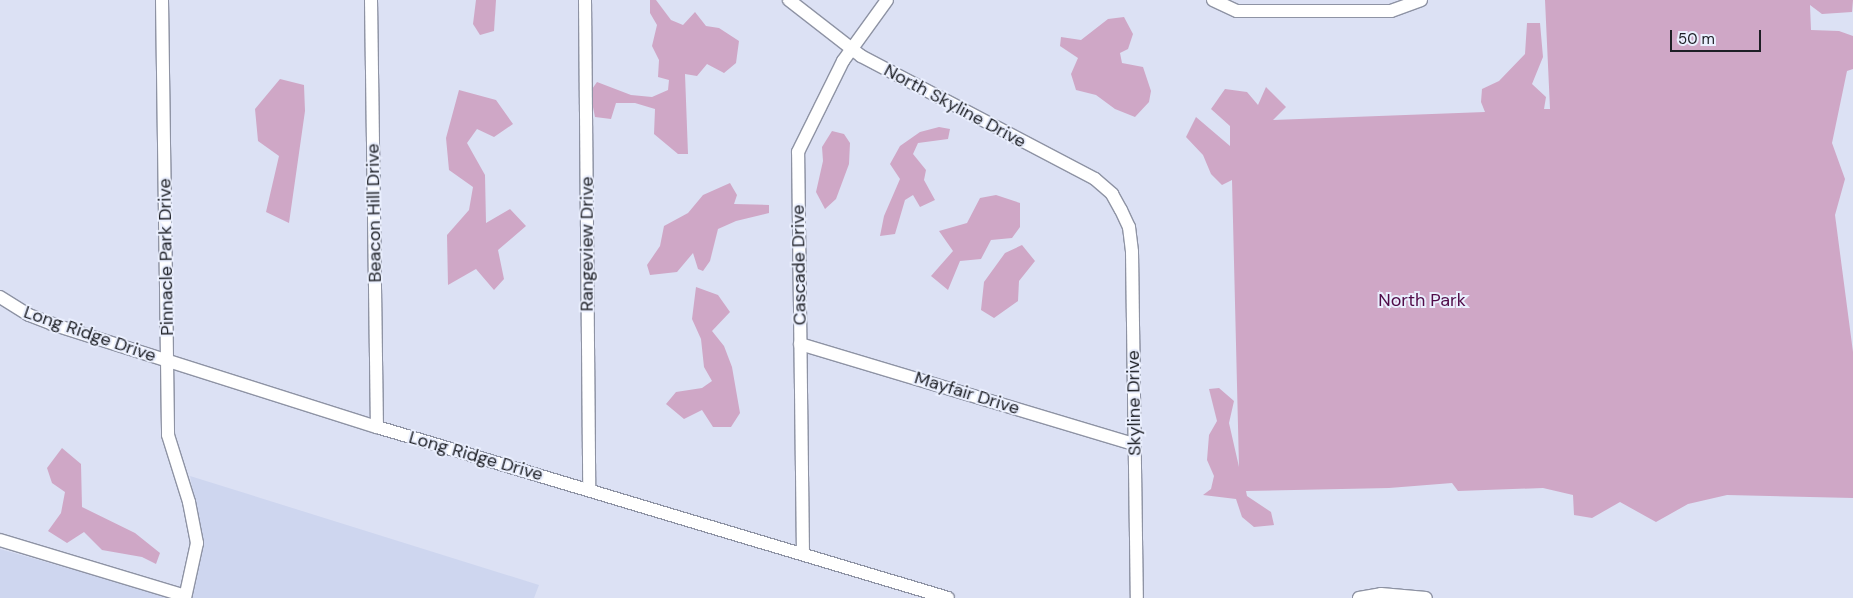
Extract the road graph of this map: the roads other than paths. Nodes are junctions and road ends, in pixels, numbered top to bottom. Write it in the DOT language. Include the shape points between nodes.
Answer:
graph roads {
  1 [pos="162,0"];
  2 [pos="371,0"];
  3 [pos="586,0"];
  4 [pos="789,0"];
  5 [pos="887,0"];
  6 [pos="1213,0"];
  7 [pos="1421,0"];
  8 [pos="850,49"];
  9 [pos="1122,210"];
  10 [pos="3,300"];
  11 [pos="800,344"];
  12 [pos="168,360"];
  13 [pos="377,427"];
  14 [pos="1134,444"];
  15 [pos="589,489"];
  16 [pos="0,540"];
  17 [pos="803,554"];
  18 [pos="185,597"];
  19 [pos="948,598"];
  20 [pos="1137,598"];
  21 [pos="1359,598"];
  22 [pos="1426,598"];
  1 -- 12 [label="street, Pinnacle Park Drive"];
  2 -- 13 [label="street, Beacon Hill Drive"];
  3 -- 15 [label="street, Rangeview Drive"];
  4 -- 8 [label="street, North Skyline Drive"];
  5 -- 8 [label="street, Cascade Drive"];
  6 -- 7 [label="street" via="1236,11 1391,11"];
  8 -- 9 [label="street, North Skyline Drive" via="969,115 1095,178 1112,194"];
  8 -- 11 [label="street, Cascade Drive" via="798,152"];
  9 -- 14 [label="street, Skyline Drive" via="1129,228 1132,252"];
  10 -- 12 [label="street, Long Ridge Drive" via="52,324"];
  11 -- 14 [label="street, Mayfair Drive"];
  11 -- 17 [label="street, Cascade Drive"];
  12 -- 13 [label="street, Long Ridge Drive"];
  12 -- 18 [label="street, Pinnacle Park Drive" via="168,435 189,502 197,543"];
  13 -- 15 [label="street, Long Ridge Drive"];
  14 -- 20 [label="street, Skyline Drive"];
  15 -- 17 [label="street, Long Ridge Drive"];
  16 -- 18 [label="street"];
  17 -- 19 [label="street, Long Ridge Drive"];
  21 -- 22 [label="street" via="1381,594"];
}
